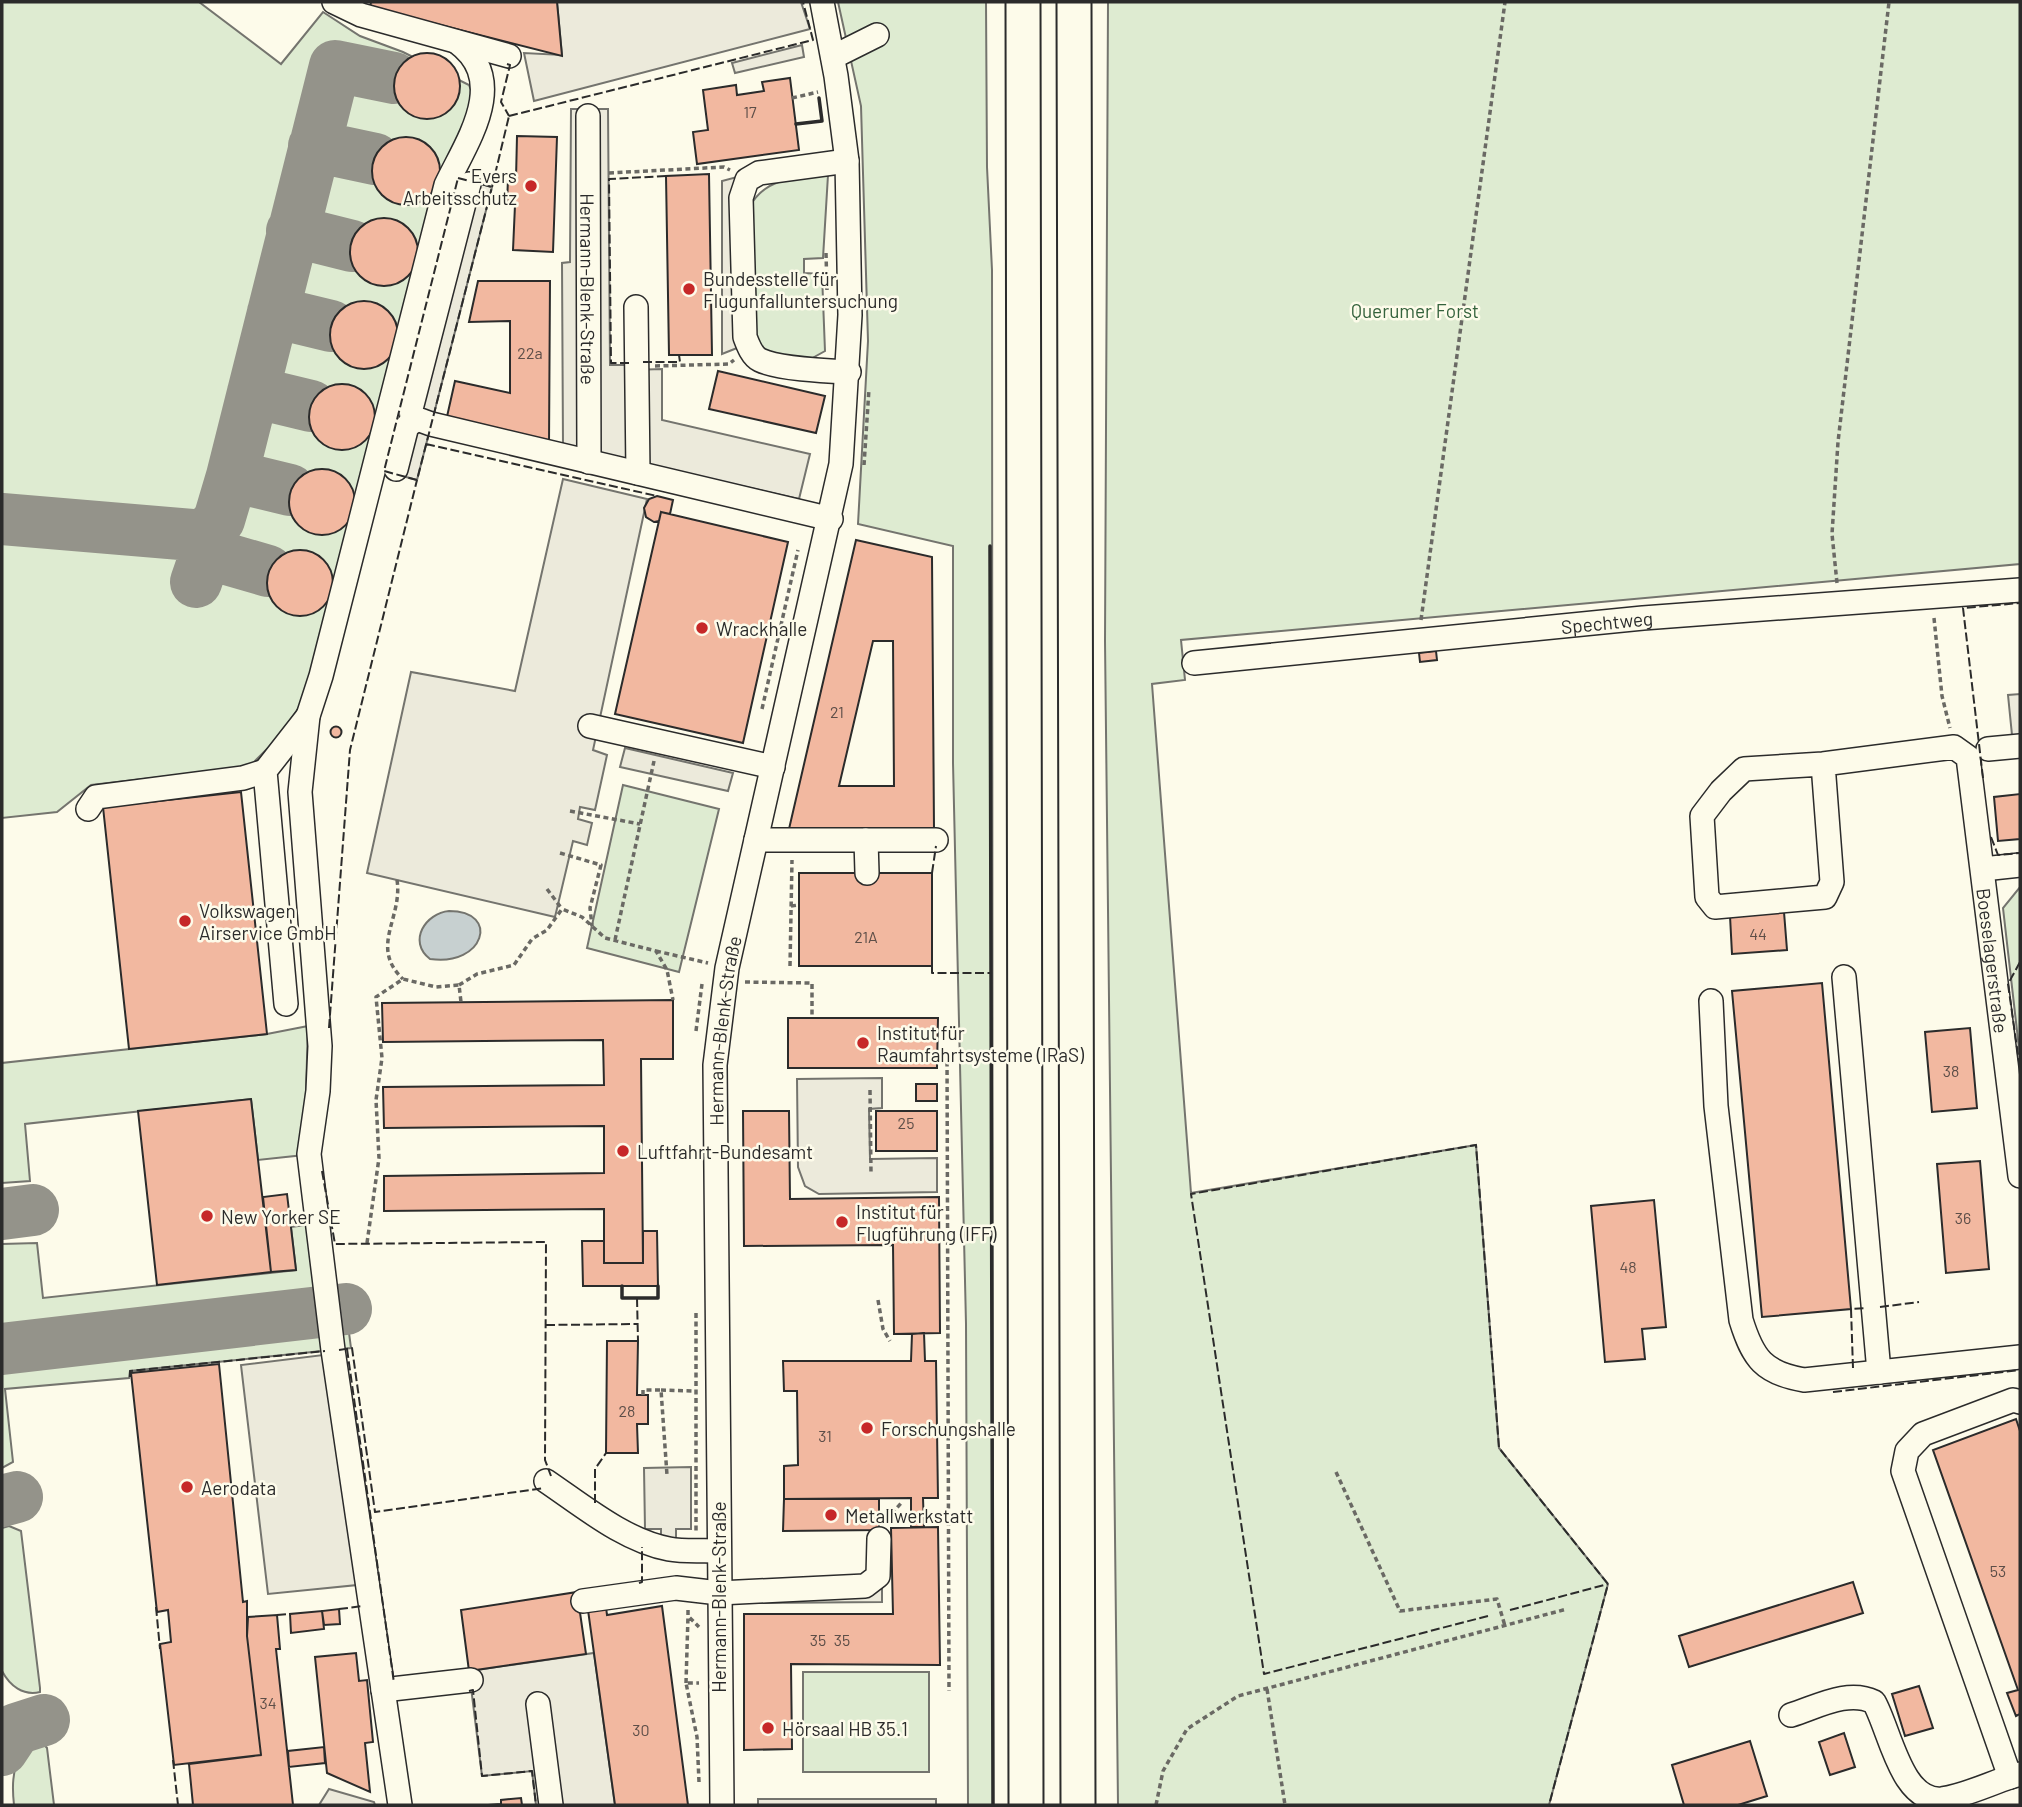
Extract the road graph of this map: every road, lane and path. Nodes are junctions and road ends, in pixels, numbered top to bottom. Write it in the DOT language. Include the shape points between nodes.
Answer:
graph roads {
  1 [pos="334,2"];
  2 [pos="821,2"];
  3 [pos="1023,2"];
  4 [pos="1074,2"];
  5 [pos="1505,2"];
  6 [pos="1889,2"];
  7 [pos="877,35"];
  8 [pos="457,42"];
  9 [pos="509,56"];
  10 [pos="833,57"];
  11 [pos="824,91"];
  12 [pos="792,98"];
  13 [pos="588,116"];
  14 [pos="847,161"];
  15 [pos="587,175"];
  16 [pos="747,180"];
  17 [pos="469,184"];
  18 [pos="636,307"];
  19 [pos="751,350"];
  20 [pos="636,366"];
  21 [pos="849,372"];
  22 [pos="416,420"];
  23 [pos="589,462"];
  24 [pos="396,470"];
  25 [pos="638,473"];
  26 [pos="831,519"];
  27 [pos="2020,590"];
  28 [pos="1932,598"];
  29 [pos="1840,603"];
  30 [pos="1418,640"];
  31 [pos="1194,663"];
  32 [pos="308,716"];
  33 [pos="590,726"];
  34 [pos="658,741"];
  35 [pos="2020,746"];
  36 [pos="1955,747"];
  37 [pos="1988,749"];
  38 [pos="1824,764"];
  39 [pos="773,767"];
  40 [pos="265,771"];
  41 [pos="88,809"];
  42 [pos="570,811"];
  43 [pos="640,824"];
  44 [pos="756,840"];
  45 [pos="792,840"];
  46 [pos="866,840"];
  47 [pos="936,840"];
  48 [pos="560,853"];
  49 [pos="2020,865"];
  50 [pos="1983,869"];
  51 [pos="867,873"];
  52 [pos="397,880"];
  53 [pos="547,889"];
  54 [pos="799,905"];
  55 [pos="791,906"];
  56 [pos="562,909"];
  57 [pos="592,928"];
  58 [pos="615,940"];
  59 [pos="656,951"];
  60 [pos="790,966"];
  61 [pos="740,974"];
  62 [pos="1844,977"];
  63 [pos="403,979"];
  64 [pos="459,985"];
  65 [pos="744,990"];
  66 [pos="673,1000"];
  67 [pos="1711,1001"];
  68 [pos="461,1002"];
  69 [pos="286,1004"];
  70 [pos="813,1018"];
  71 [pos="947,1053"];
  72 [pos="870,1090"];
  73 [pos="871,1173"];
  74 [pos="2020,1176"];
  75 [pos="367,1243"];
  76 [pos="878,1300"];
  77 [pos="890,1341"];
  78 [pos="2020,1357"];
  79 [pos="1879,1373"];
  80 [pos="661,1390"];
  81 [pos="695,1391"];
  82 [pos="643,1395"];
  83 [pos="2020,1402"];
  84 [pos="1336,1472"];
  85 [pos="667,1475"];
  86 [pos="546,1481"];
  87 [pos="879,1539"];
  88 [pos="718,1551"];
  89 [pos="719,1593"];
  90 [pos="583,1601"];
  91 [pos="1567,1609"];
  92 [pos="688,1616"];
  93 [pos="1505,1626"];
  94 [pos="471,1681"];
  95 [pos="686,1683"];
  96 [pos="699,1683"];
  97 [pos="1267,1689"];
  98 [pos="383,1690"];
  99 [pos="949,1691"];
  100 [pos="538,1704"];
  101 [pos="1791,1715"];
  102 [pos="2015,1776"];
  103 [pos="699,1791"];
  104 [pos="400,1805"];
  105 [pos="551,1805"];
  106 [pos="722,1805"];
  107 [pos="1026,1805"];
  108 [pos="1078,1805"];
  109 [pos="1156,1805"];
  110 [pos="1285,1805"];
  1 -- 8 [label="street" via="361,15"];
  2 -- 10 [label="street, Hermann-Blenk-Straße"];
  3 -- 107 [label="highway"];
  4 -- 108 [label="highway"];
  5 -- 30 [label="path"];
  6 -- 29 [label="path" via="1838,442 1832,534"];
  7 -- 10 [label="street"];
  8 -- 9 [label="street"];
  8 -- 32 [label="street" via="480,71 482,109 446,185"];
  10 -- 14 [label="street, Hermann-Blenk-Straße"];
  11 -- 12 [label="path"];
  13 -- 15 [label="street, Hermann-Blenk-Straße"];
  14 -- 16 [label="street" via="788,166"];
  14 -- 21 [label="street, Hermann-Blenk-Straße"];
  15 -- 16 [label="path" via="724,167"];
  15 -- 23 [label="street, Hermann-Blenk-Straße"];
  16 -- 19 [label="street" via="740,198 745,337"];
  17 -- 22 [label="street" via="411,409"];
  18 -- 20 [label="street"];
  19 -- 20 [label="path" via="729,364"];
  19 -- 21 [label="street" via="760,360"];
  20 -- 25 [label="street"];
  21 -- 26 [label="street, Hermann-Blenk-Straße"];
  22 -- 23 [label="street"];
  22 -- 24 [label="street" via="407,426"];
  23 -- 25 [label="street"];
  25 -- 26 [label="street"];
  26 -- 39 [label="street, Hermann-Blenk-Straße"];
  27 -- 28 [label="street, Spechtweg"];
  28 -- 29 [label="street, Spechtweg"];
  28 -- 36 [label="path" via="1942,696"];
  29 -- 30 [label="street, Spechtweg"];
  30 -- 31 [label="street, Spechtweg"];
  32 -- 40 [label="street"];
  32 -- 98 [label="street" via="299,792 320,1046 309,1154"];
  33 -- 34 [label="street"];
  34 -- 39 [label="street"];
  34 -- 43 [label="path"];
  35 -- 37 [label="street"];
  36 -- 38 [label="street"];
  36 -- 50 [label="street, Boeselagerstraße" via="1968,757"];
  38 -- 38 [label="street" via="1832,882 1825,897 1715,906 1707,897 1701,832 1702,816 1714,799 1744,769"];
  39 -- 44 [label="street, Hermann-Blenk-Straße"];
  40 -- 41 [label="street" via="243,778 96,797"];
  40 -- 69 [label="street"];
  42 -- 43 [label="path"];
  43 -- 58 [label="path"];
  44 -- 45 [label="street"];
  44 -- 61 [label="street, Hermann-Blenk-Straße"];
  45 -- 46 [label="street"];
  45 -- 55 [label="path"];
  46 -- 47 [label="street"];
  46 -- 51 [label="street"];
  48 -- 57 [label="path" via="601,865 590,908"];
  49 -- 50 [label="street"];
  50 -- 74 [label="street, Boeselagerstraße"];
  52 -- 63 [label="path" via="388,955 390,967"];
  53 -- 56 [label="path"];
  54 -- 55 [label="path"];
  55 -- 60 [label="path"];
  56 -- 57 [label="path" via="582,917"];
  56 -- 64 [label="path" via="514,965 477,974"];
  57 -- 58 [label="path"];
  58 -- 59 [label="path"];
  59 -- 61 [label="path"];
  59 -- 66 [label="path" via="667,970"];
  61 -- 65 [label="path"];
  61 -- 70 [label="path" via="811,983"];
  61 -- 88 [label="street, Hermann-Blenk-Straße" via="715,1065"];
  62 -- 79 [label="street"];
  63 -- 64 [label="path" via="436,987"];
  63 -- 75 [label="path" via="376,997 382,1058 376,1100 379,1158"];
  64 -- 68 [label="path"];
  67 -- 79 [label="street" via="1716,1106 1741,1320 1749,1346 1763,1365 1781,1376 1804,1380"];
  71 -- 99 [label="path"];
  72 -- 73 [label="path"];
  76 -- 77 [label="path"];
  78 -- 79 [label="street"];
  80 -- 81 [label="path"];
  80 -- 82 [label="path" via="643,1390"];
  80 -- 85 [label="path"];
  83 -- 102 [label="street" via="2013,1400 1923,1434 1907,1451 1903,1471"];
  84 -- 93 [label="path" via="1400,1611 1497,1599"];
  86 -- 88 [label="street" via="591,1512 652,1544"];
  87 -- 89 [label="street" via="878,1576 865,1586"];
  88 -- 89 [label="street, Hermann-Blenk-Straße"];
  89 -- 90 [label="street" via="676,1588"];
  89 -- 106 [label="street, Hermann-Blenk-Straße"];
  91 -- 93 [label="path"];
  92 -- 95 [label="path"];
  93 -- 97 [label="path"];
  94 -- 98 [label="street"];
  95 -- 96 [label="path"];
  95 -- 103 [label="path" via="697,1737"];
  97 -- 109 [label="path" via="1238,1696 1187,1729 1163,1771"];
  97 -- 110 [label="path"];
  98 -- 104 [label="street"];
  100 -- 105 [label="street"];
  101 -- 102 [label="street" via="1849,1696 1874,1702 1904,1774 1914,1790 1927,1797 1941,1799"];
}
